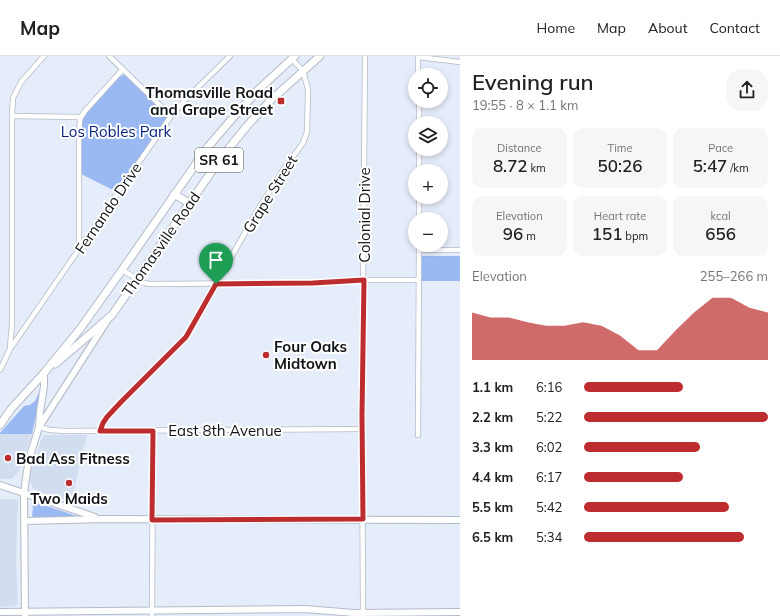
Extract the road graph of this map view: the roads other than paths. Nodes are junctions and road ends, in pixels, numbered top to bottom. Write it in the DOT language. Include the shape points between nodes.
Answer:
graph roads {
  1 [pos="44,56"];
  2 [pos="109,56"];
  3 [pos="221,56"];
  4 [pos="230,56"];
  5 [pos="320,56"];
  6 [pos="365,56"];
  7 [pos="418,57"];
  8 [pos="294,58"];
  9 [pos="226,61"];
  10 [pos="460,62"];
  11 [pos="418,68"];
  12 [pos="123,69"];
  13 [pos="303,71"];
  14 [pos="12,116"];
  15 [pos="171,116"];
  16 [pos="81,117"];
  17 [pos="174,194"];
  18 [pos="189,203"];
  19 [pos="448,249"];
  20 [pos="460,250"];
  21 [pos="79,251"];
  22 [pos="419,252"];
  23 [pos="122,270"];
  24 [pos="137,280"];
  25 [pos="364,280"];
  26 [pos="418,280"];
  27 [pos="216,284"];
  28 [pos="112,315"];
  29 [pos="10,349"];
  30 [pos="0,370"];
  31 [pos="44,373"];
  32 [pos="0,425"];
  33 [pos="40,427"];
  34 [pos="362,429"];
  35 [pos="100,431"];
  36 [pos="153,431"];
  37 [pos="418,435"];
  38 [pos="0,486"];
  39 [pos="24,493"];
  40 [pos="105,519"];
  41 [pos="363,519"];
  42 [pos="152,520"];
  43 [pos="460,520"];
  44 [pos="25,521"];
  45 [pos="0,612"];
  46 [pos="460,612"];
  47 [pos="152,613"];
  48 [pos="243,613"];
  49 [pos="363,613"];
  50 [pos="25,614"];
  51 [pos="427,614"];
  1 -- 14 [label="street" via="21,82 13,98"];
  2 -- 12 [label="street"];
  3 -- 9 [label="street"];
  4 -- 9 [label="street, Fernando Drive"];
  5 -- 13 [label="main road, Thomasville Road / SR 61"];
  6 -- 25 [label="street, Colonial Drive"];
  7 -- 10 [label="street"];
  7 -- 11 [label="street"];
  8 -- 13 [label="street, Grape Street"];
  8 -- 17 [label="main road, Thomasville Road / SR 61" via="258,90 231,120"];
  9 -- 15 [label="street, Fernando Drive"];
  12 -- 15 [label="street"];
  12 -- 16 [label="street"];
  13 -- 18 [label="main road, Thomasville Road / SR 61" via="247,126"];
  13 -- 27 [label="street, Grape Street" via="308,88 307,132 303,143 281,173"];
  14 -- 16 [label="street"];
  14 -- 29 [label="street"];
  15 -- 21 [label="street, Fernando Drive"];
  16 -- 21 [label="street"];
  17 -- 18 [label="main road"];
  17 -- 23 [label="main road, Thomasville Road / SR 61"];
  18 -- 24 [label="main road, Thomasville Road / SR 61"];
  19 -- 20 [label="street"];
  21 -- 29 [label="street, Fernando Drive"];
  22 -- 26 [label="street"];
  23 -- 24 [label="street"];
  23 -- 31 [label="main road, Thomasville Road / SR 61" via="80,329"];
  24 -- 27 [label="street" via="150,284"];
  24 -- 28 [label="main road, Thomasville Road / SR 61"];
  25 -- 26 [label="street"];
  25 -- 27 [label="street"];
  25 -- 34 [label="street, Colonial Drive"];
  26 -- 37 [label="street"];
  27 -- 35 [label="street, Grape Street" via="186,337 107,417"];
  28 -- 31 [label="main road, Thomasville Road / SR 61"];
  28 -- 33 [label="street"];
  29 -- 30 [label="street, Fernando Drive"];
  31 -- 32 [label="main road, Thomasville Road / SR 61"];
  31 -- 33 [label="street"];
  33 -- 35 [label="street, East 8th Avenue" via="50,430"];
  33 -- 39 [label="street" via="27,471"];
  34 -- 36 [label="street, East 8th Avenue"];
  34 -- 41 [label="street, Colonial Drive"];
  35 -- 36 [label="street, East 8th Avenue"];
  36 -- 42 [label="street"];
  38 -- 39 [label="street"];
  39 -- 40 [label="street"];
  39 -- 44 [label="street"];
  40 -- 42 [label="street"];
  40 -- 44 [label="street"];
  41 -- 42 [label="street"];
  41 -- 43 [label="street"];
  41 -- 49 [label="street, Colonial Drive"];
  42 -- 47 [label="street"];
  44 -- 50 [label="street"];
  45 -- 50 [label="street"];
  46 -- 51 [label="street"];
  47 -- 48 [label="street"];
  47 -- 50 [label="street"];
  48 -- 49 [label="street" via="306,609"];
  49 -- 51 [label="street"];
}
